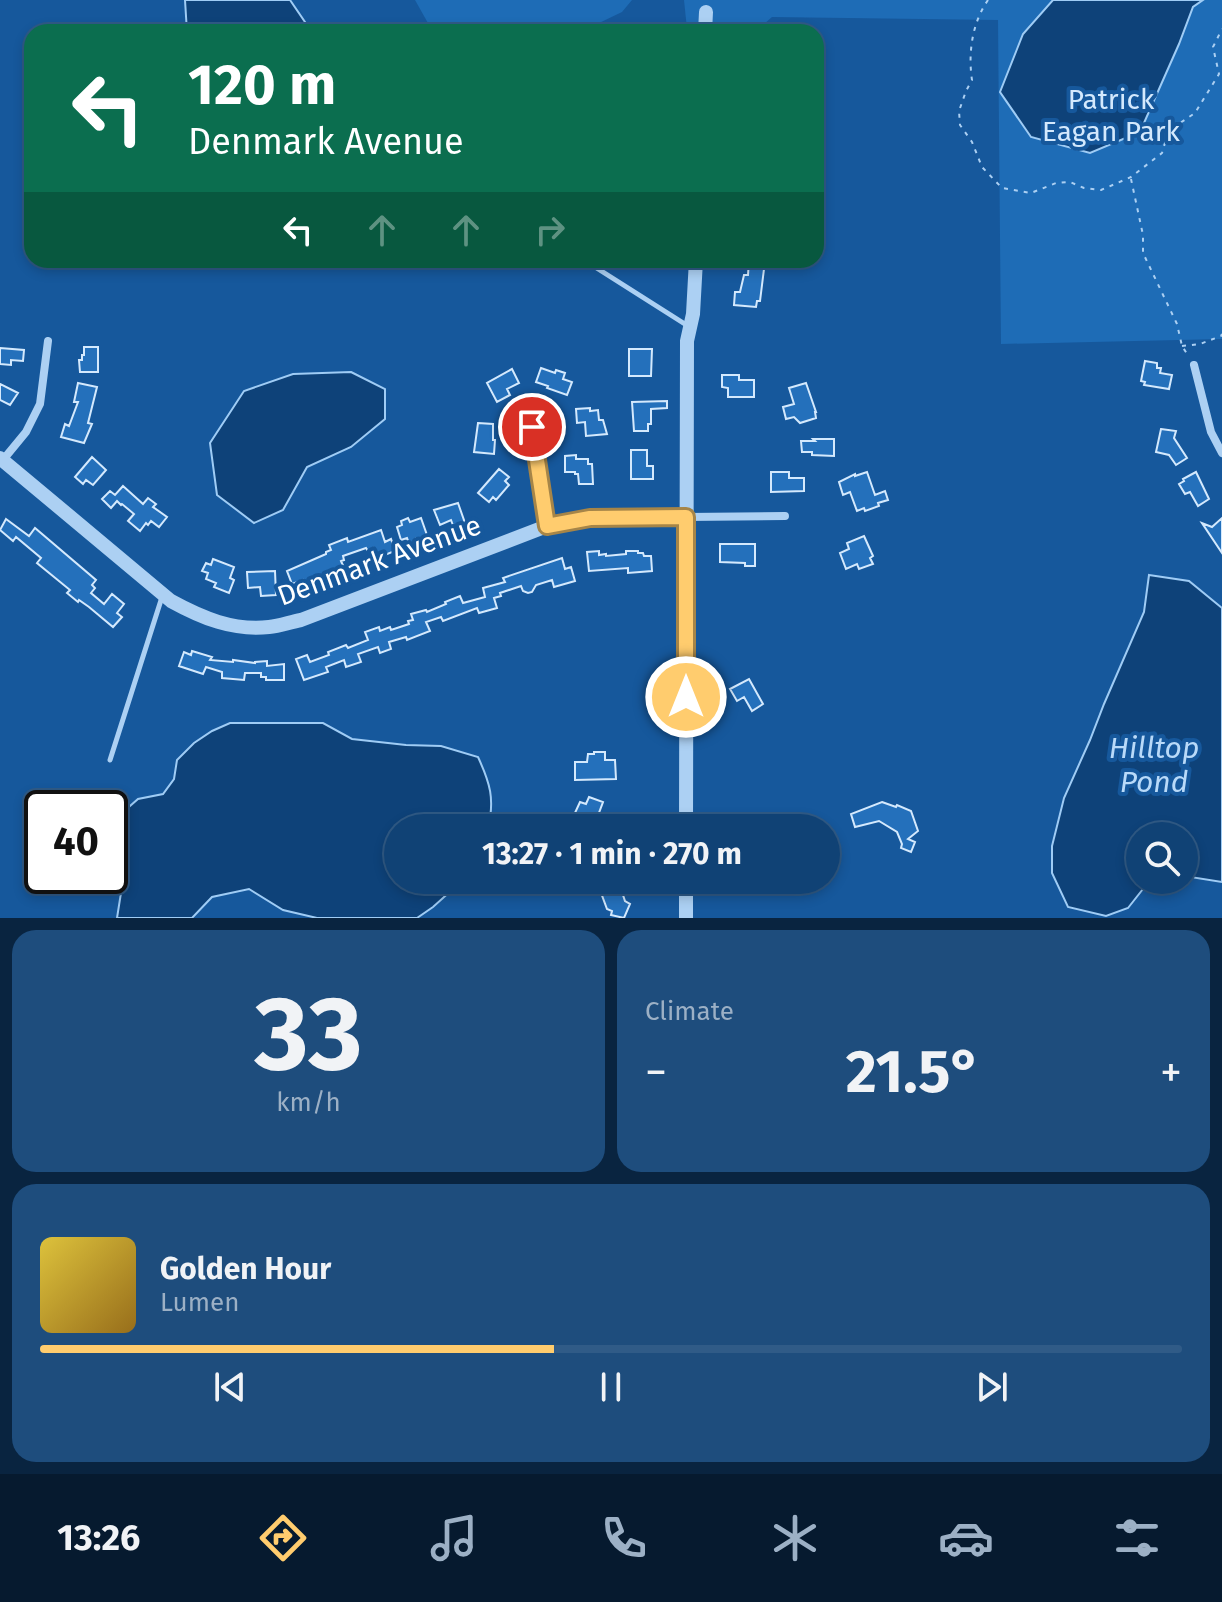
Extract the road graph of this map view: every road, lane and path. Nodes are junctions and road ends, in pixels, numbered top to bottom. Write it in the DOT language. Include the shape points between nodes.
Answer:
graph roads {
  1 [pos="988,0"];
  2 [pos="706,12"];
  3 [pos="705,24"];
  4 [pos="1222,29"];
  5 [pos="1131,177"];
  6 [pos="596,268"];
  7 [pos="696,268"];
  8 [pos="690,328"];
  9 [pos="1222,334"];
  10 [pos="48,341"];
  11 [pos="1182,346"];
  12 [pos="1194,365"];
  13 [pos="532,427"];
  14 [pos="1222,429"];
  15 [pos="1211,432"];
  16 [pos="1222,453"];
  17 [pos="2,459"];
  18 [pos="785,516"];
  19 [pos="686,517"];
  20 [pos="547,526"];
  21 [pos="163,595"];
  22 [pos="110,760"];
  23 [pos="686,814"];
  24 [pos="686,894"];
  25 [pos="686,918"];
  1 -- 5 [label="path" via="979,13 971,47 972,80 959,111 960,125 982,167 1002,188 1031,193 1070,182 1101,190"];
  2 -- 3 [label="street"];
  4 -- 5 [label="path" via="1213,47 1219,74 1195,113 1167,136 1162,153"];
  5 -- 11 [label="path" via="1143,253"];
  6 -- 8 [label="lane"];
  7 -- 8 [label="street"];
  8 -- 19 [label="street"];
  9 -- 11 [label="path"];
  10 -- 17 [label="street" via="40,404 26,432"];
  11 -- 12 [label="path"];
  12 -- 15 [label="street"];
  13 -- 20 [label="street"];
  14 -- 15 [label="street"];
  15 -- 16 [label="street"];
  17 -- 21 [label="street, Denmark Avenue"];
  18 -- 19 [label="street"];
  19 -- 20 [label="street, Denmark Avenue" via="590,518"];
  19 -- 23 [label="street"];
  20 -- 21 [label="street, Denmark Avenue" via="301,620 269,627 236,627 202,618"];
  21 -- 22 [label="lane"];
  24 -- 25 [label="street"];
}
